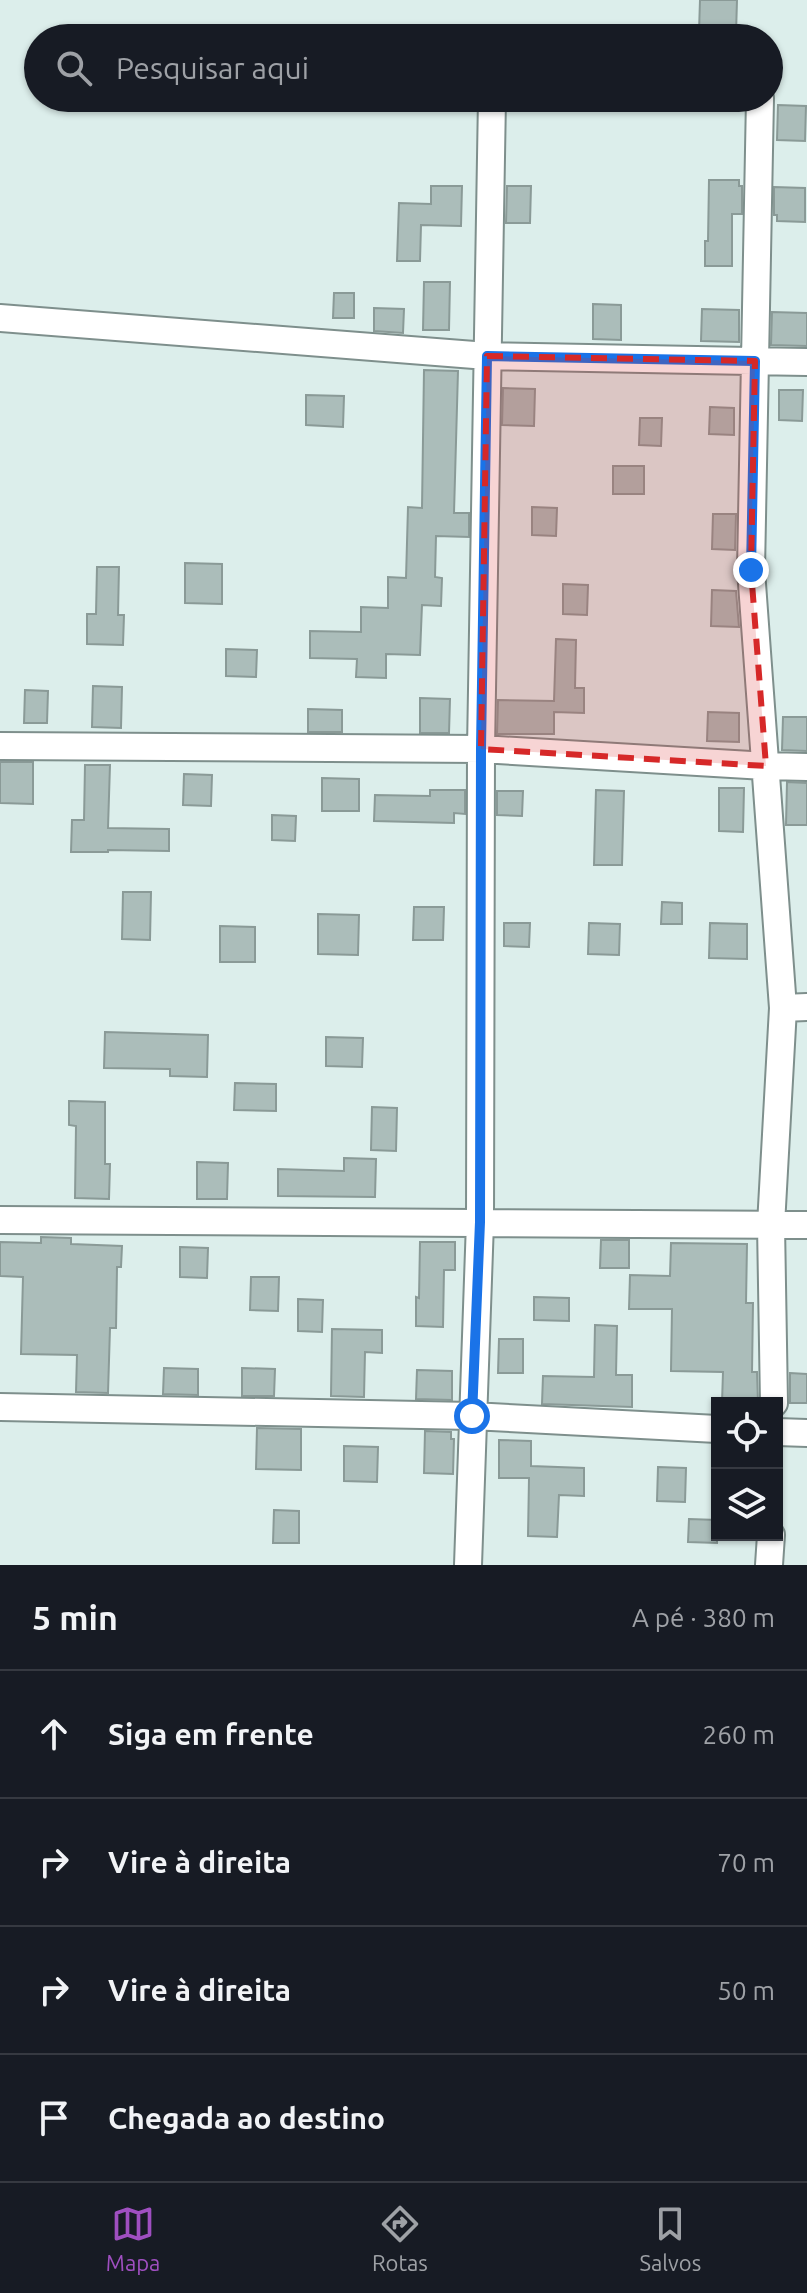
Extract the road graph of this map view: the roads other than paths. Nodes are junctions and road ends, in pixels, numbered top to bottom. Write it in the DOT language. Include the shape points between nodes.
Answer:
graph roads {
  1 [pos="492,112"];
  2 [pos="760,112"];
  3 [pos="0,318"];
  4 [pos="487,356"];
  5 [pos="755,361"];
  6 [pos="807,362"];
  7 [pos="0,746"];
  8 [pos="481,749"];
  9 [pos="766,766"];
  10 [pos="807,767"];
  11 [pos="795,1008"];
  12 [pos="0,1220"];
  13 [pos="480,1222"];
  14 [pos="771,1225"];
  15 [pos="807,1225"];
  16 [pos="774,1397"];
  17 [pos="0,1407"];
  18 [pos="472,1416"];
  19 [pos="711,1429"];
  20 [pos="783,1432"];
  21 [pos="807,1433"];
  22 [pos="771,1541"];
  23 [pos="468,1565"];
  24 [pos="769,1565"];
  1 -- 4 [label="street"];
  2 -- 5 [label="street"];
  3 -- 4 [label="street"];
  4 -- 5 [label="street"];
  4 -- 8 [label="street"];
  5 -- 6 [label="street"];
  5 -- 9 [label="street" via="751,570"];
  7 -- 8 [label="street"];
  8 -- 9 [label="street"];
  8 -- 13 [label="street"];
  9 -- 10 [label="street"];
  9 -- 11 [label="street"];
  11 -- 14 [label="street"];
  12 -- 13 [label="street"];
  13 -- 14 [label="street"];
  13 -- 18 [label="street"];
  14 -- 15 [label="street"];
  14 -- 16 [label="street"];
  17 -- 18 [label="street"];
  18 -- 19 [label="street"];
  18 -- 23 [label="street"];
  20 -- 21 [label="street"];
  22 -- 24 [label="street"];
}
